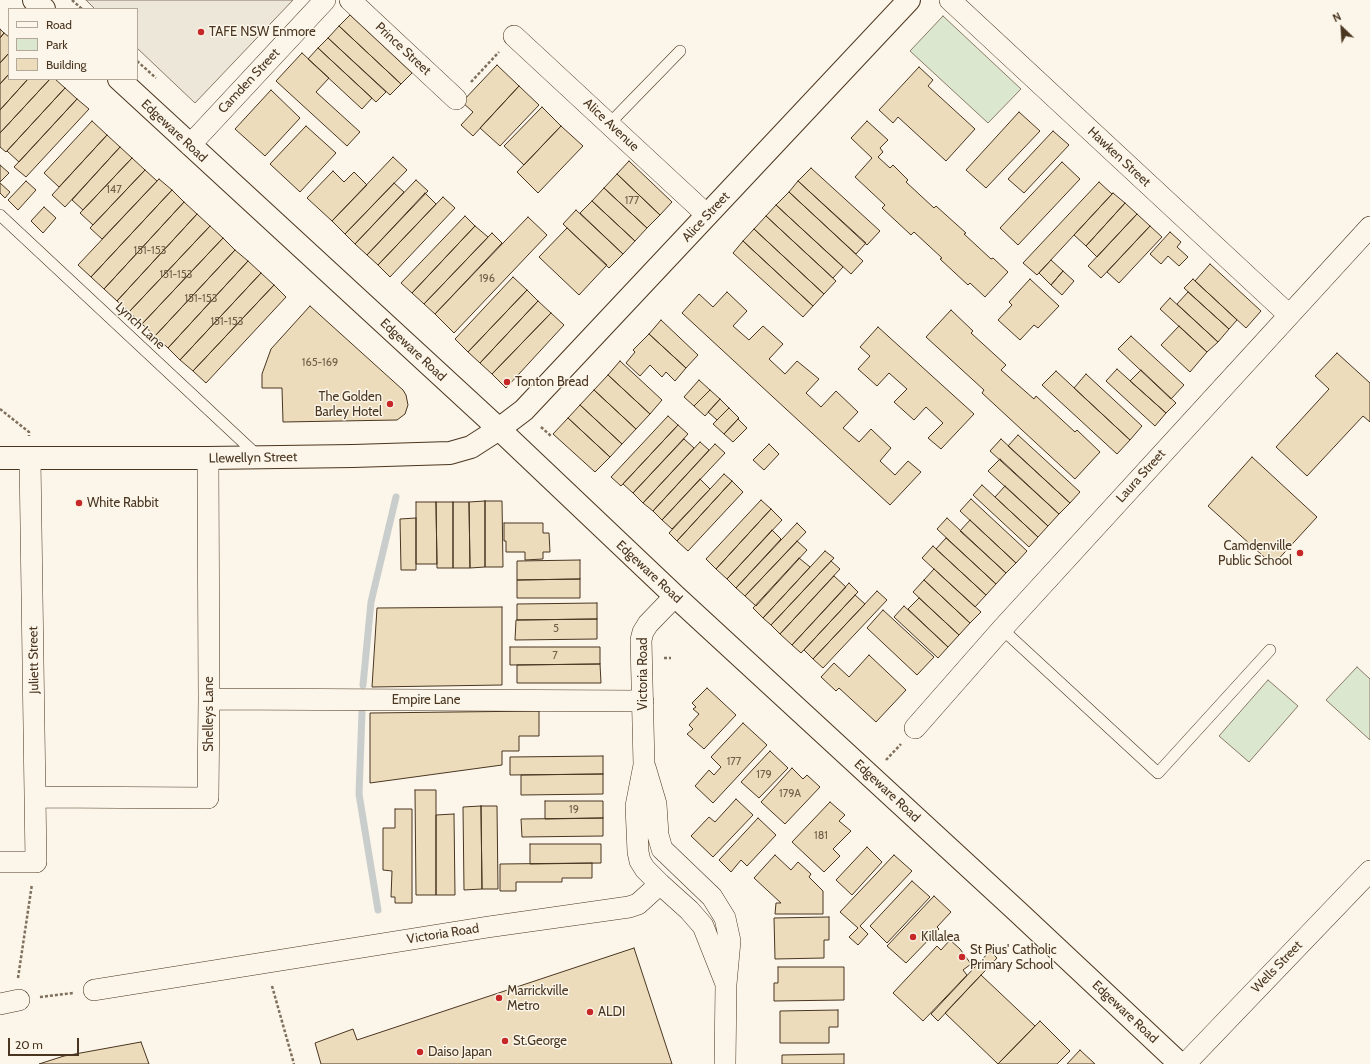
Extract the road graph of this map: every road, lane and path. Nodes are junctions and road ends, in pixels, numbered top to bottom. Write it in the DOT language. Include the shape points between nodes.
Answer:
graph roads {
  1 [pos="34,0"];
  2 [pos="72,0"];
  3 [pos="324,0"];
  4 [pos="350,0"];
  5 [pos="909,0"];
  6 [pos="950,0"];
  7 [pos="43,8"];
  8 [pos="81,8"];
  9 [pos="514,36"];
  10 [pos="680,51"];
  11 [pos="120,80"];
  12 [pos="456,99"];
  13 [pos="609,124"];
  14 [pos="190,145"];
  15 [pos="0,215"];
  16 [pos="707,215"];
  17 [pos="1370,227"];
  18 [pos="1289,315"];
  19 [pos="0,409"];
  20 [pos="541,427"];
  21 [pos="499,429"];
  22 [pos="29,432"];
  23 [pos="551,436"];
  24 [pos="0,458"];
  25 [pos="30,458"];
  26 [pos="208,458"];
  27 [pos="260,458"];
  28 [pos="675,596"];
  29 [pos="1002,629"];
  30 [pos="1270,650"];
  31 [pos="663,658"];
  32 [pos="671,658"];
  33 [pos="209,699"];
  34 [pos="643,701"];
  35 [pos="915,728"];
  36 [pos="644,765"];
  37 [pos="871,777"];
  38 [pos="36,797"];
  39 [pos="0,862"];
  40 [pos="36,862"];
  41 [pos="1370,871"];
  42 [pos="660,884"];
  43 [pos="726,984"];
  44 [pos="272,986"];
  45 [pos="94,990"];
  46 [pos="10,1002"];
  47 [pos="294,1064"];
  48 [pos="725,1064"];
  49 [pos="1180,1064"];
  50 [pos="1185,1064"];
  1 -- 7 [label="main road"];
  2 -- 8 [label="path"];
  3 -- 14 [label="street, Camden Street"];
  4 -- 12 [label="street, Prince Street"];
  5 -- 16 [label="main road, Alice Street"];
  6 -- 18 [label="street, Hawken Street"];
  9 -- 12 [label="path"];
  9 -- 13 [label="street, Alice Avenue"];
  10 -- 13 [label="lane"];
  11 -- 14 [label="main road, Edgeware Road"];
  13 -- 16 [label="street, Alice Avenue"];
  14 -- 21 [label="main road, Edgeware Road"];
  15 -- 27 [label="lane, Lynch Lane"];
  16 -- 21 [label="main road, Alice Street" via="528,406"];
  17 -- 18 [label="street, Laura Street"];
  18 -- 29 [label="street, Laura Street"];
  19 -- 22 [label="path"];
  20 -- 23 [label="path"];
  21 -- 27 [label="main road, Llewellyn Street" via="471,447 450,454"];
  21 -- 28 [label="main road, Edgeware Road"];
  24 -- 25 [label="main road, Llewellyn Street"];
  25 -- 26 [label="main road, Llewellyn Street"];
  25 -- 38 [label="street, Juliett Street"];
  26 -- 27 [label="main road, Llewellyn Street"];
  26 -- 33 [label="street, Shelleys Lane"];
  28 -- 34 [label="street, Victoria Road" via="643,632"];
  28 -- 37 [label="main road, Edgeware Road"];
  29 -- 30 [label="lane" via="1158,773"];
  29 -- 35 [label="street, Laura Street"];
  31 -- 32 [label="path"];
  33 -- 34 [label="street, Empire Lane"];
  33 -- 38 [label="street, Shelleys Lane" via="208,798"];
  34 -- 36 [label="street, Victoria Road"];
  35 -- 37 [label="path"];
  36 -- 42 [label="street, Victoria Road" via="636,806 638,852 645,869"];
  36 -- 43 [label="street, Victoria Road" via="656,804 659,842 662,849 712,898 725,918 730,941"];
  37 -- 49 [label="main road, Edgeware Road"];
  38 -- 40 [label="street, Juliett Street"];
  39 -- 40 [label="street"];
  40 -- 46 [label="path" via="18,977"];
  41 -- 50 [label="street, Wells Street"];
  42 -- 43 [label="street" via="703,926"];
  42 -- 45 [label="street, Victoria Road" via="638,904 629,908 488,927"];
  43 -- 48 [label="street, Victoria Road"];
  44 -- 47 [label="path"];
  45 -- 46 [label="path"];
}
